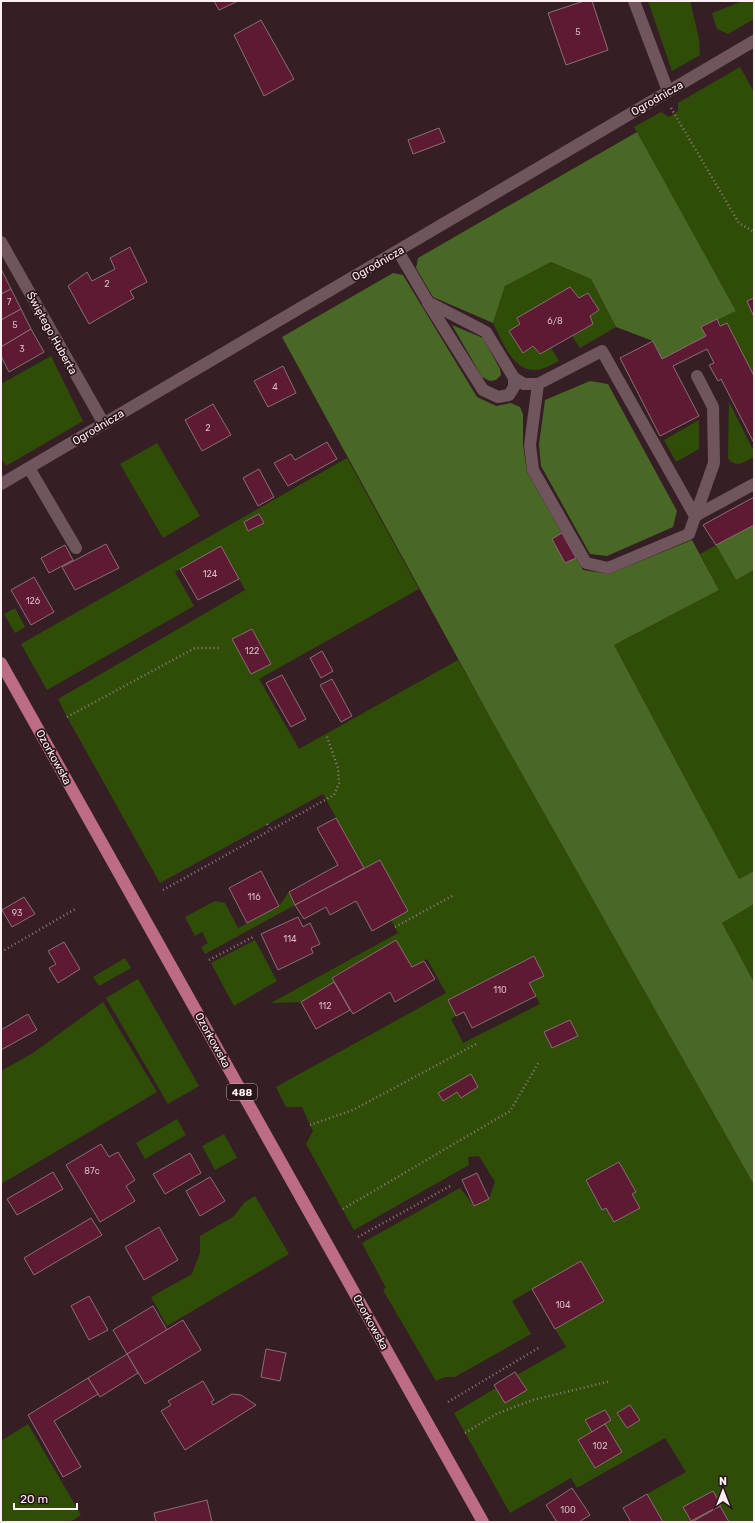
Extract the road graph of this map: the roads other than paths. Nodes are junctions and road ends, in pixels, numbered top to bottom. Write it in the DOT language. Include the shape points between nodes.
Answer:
graph roads {
  1 [pos="634,1"];
  2 [pos="754,41"];
  3 [pos="666,93"];
  4 [pos="1,242"];
  5 [pos="398,251"];
  6 [pos="428,302"];
  7 [pos="697,376"];
  8 [pos="514,378"];
  9 [pos="538,384"];
  10 [pos="104,424"];
  11 [pos="29,468"];
  12 [pos="1,484"];
  13 [pos="754,484"];
  14 [pos="695,516"];
  15 [pos="76,548"];
  16 [pos="1,663"];
  17 [pos="483,1522"];
  1 -- 3 [label="street"];
  2 -- 3 [label="street, Ogrodnicza"];
  3 -- 5 [label="street, Ogrodnicza"];
  4 -- 10 [label="street, Świętego Huberta"];
  5 -- 6 [label="street"];
  5 -- 10 [label="street, Ogrodnicza"];
  6 -- 8 [label="street" via="486,332"];
  6 -- 8 [label="street" via="483,390 498,397 508,395 514,387"];
  7 -- 14 [label="street" via="713,408 714,462"];
  8 -- 9 [label="street" via="524,384"];
  9 -- 14 [label="street" via="602,351"];
  9 -- 14 [label="street" via="530,445 533,470 586,563 608,568 689,534"];
  10 -- 11 [label="street, Ogrodnicza"];
  11 -- 12 [label="street, Ogrodnicza"];
  11 -- 15 [label="street"];
  13 -- 14 [label="street"];
  16 -- 17 [label="main road, Ozorkowska / 488"];
}
